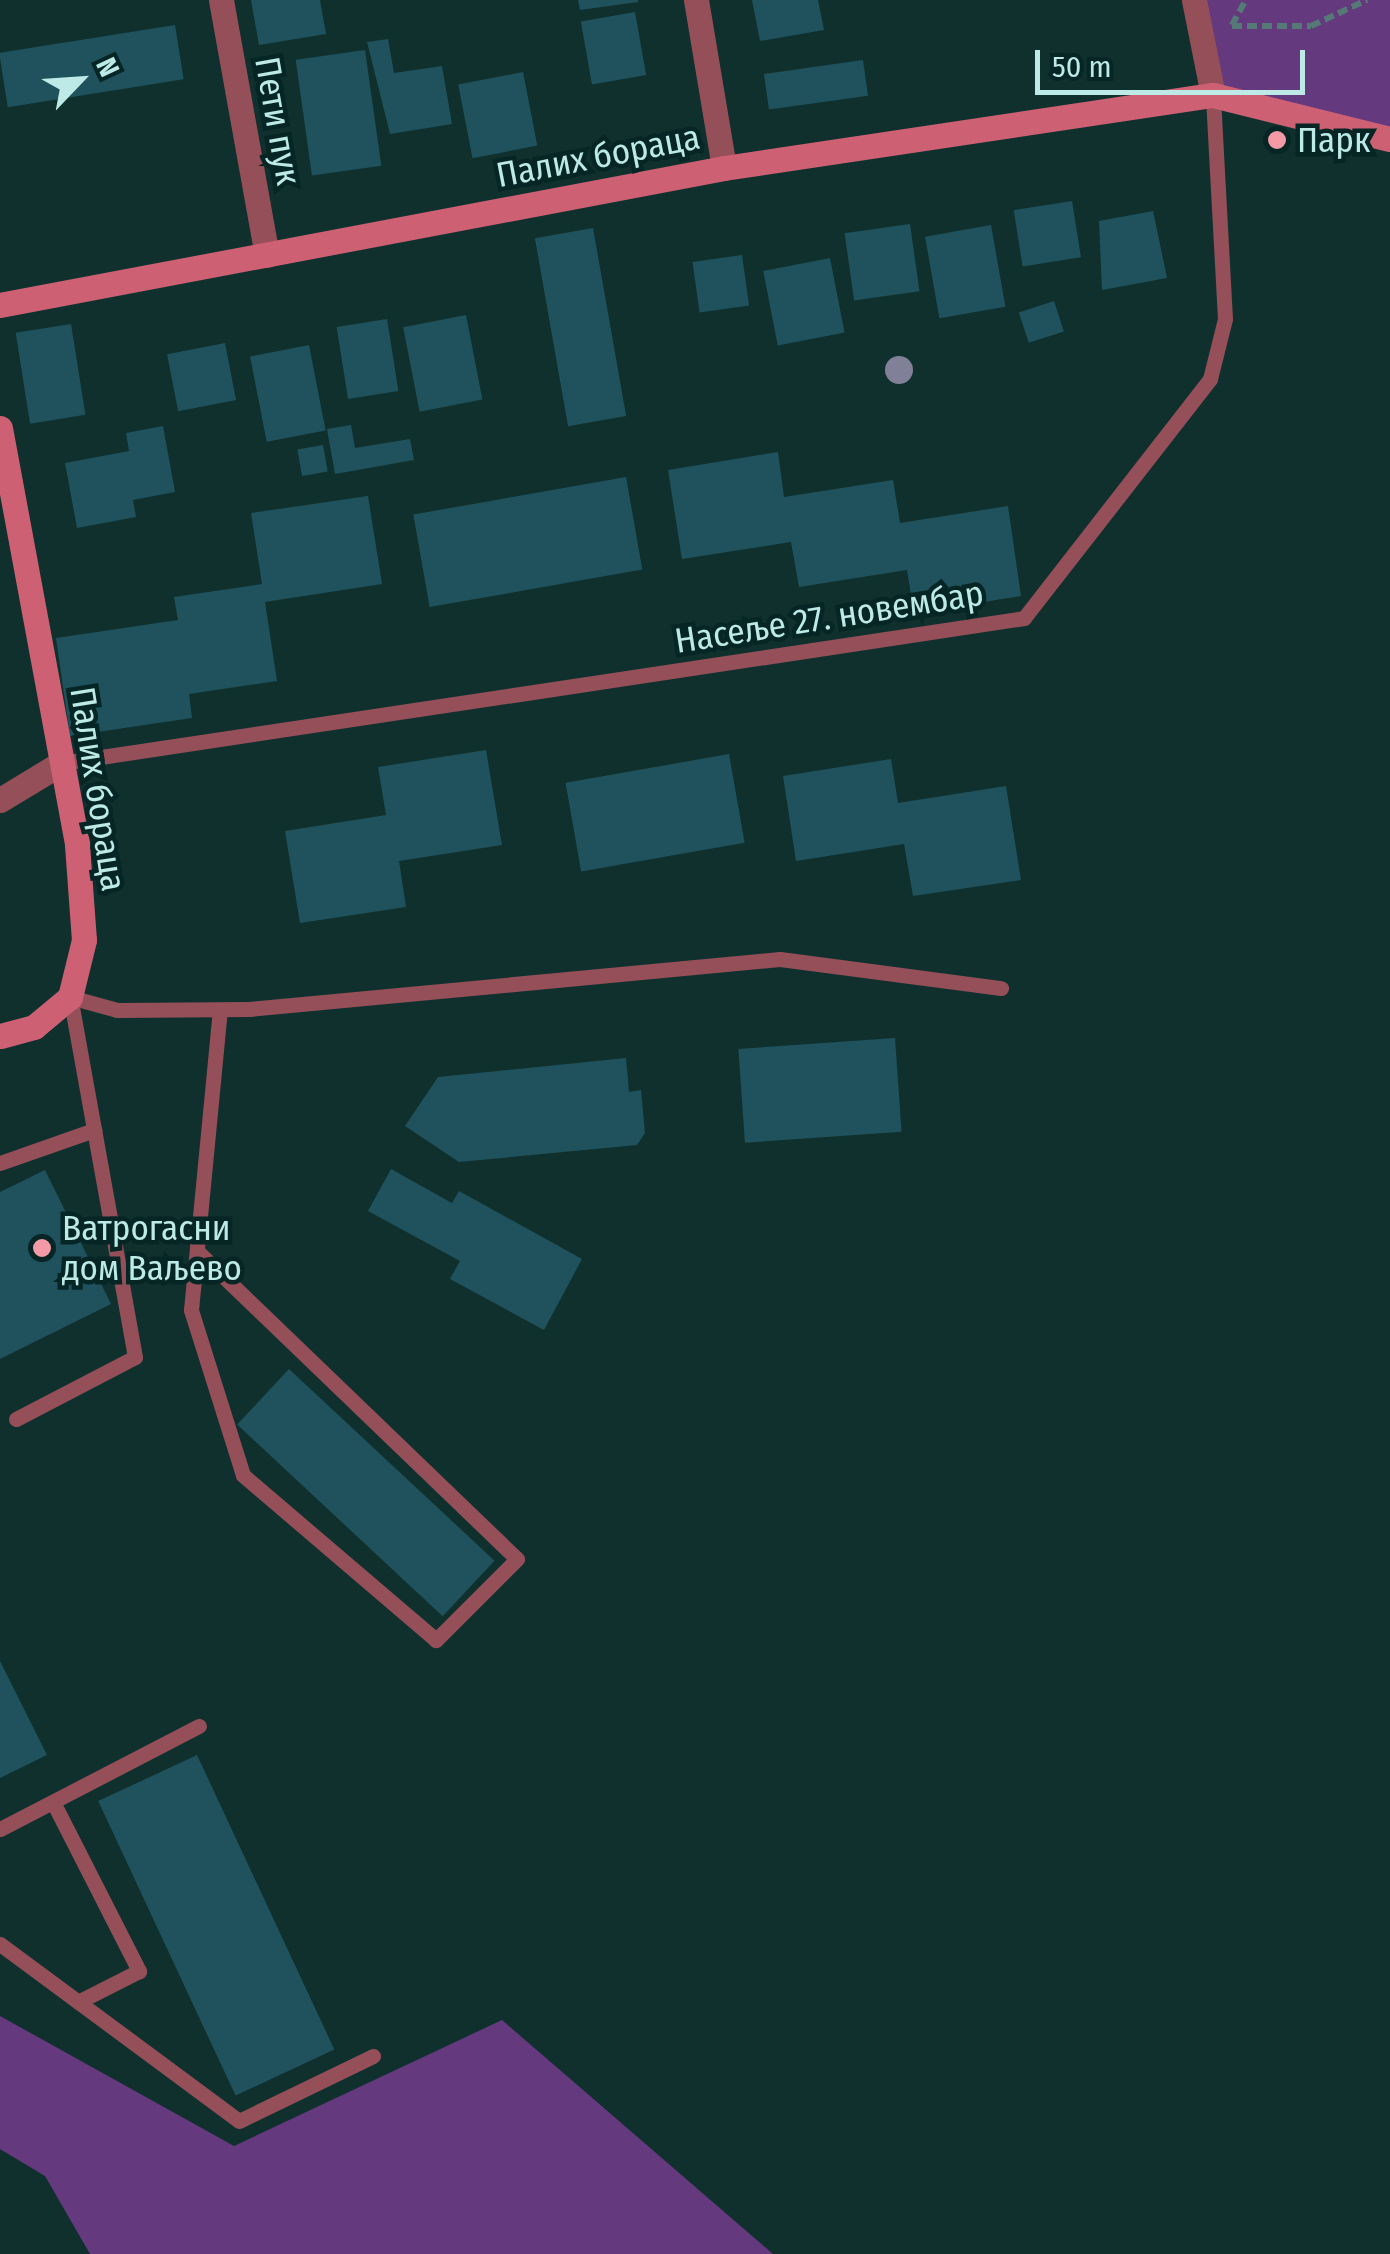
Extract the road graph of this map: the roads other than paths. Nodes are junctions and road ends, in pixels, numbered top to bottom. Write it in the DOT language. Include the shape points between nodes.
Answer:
graph roads {
  1 [pos="221,0"];
  2 [pos="696,0"];
  3 [pos="1194,0"];
  4 [pos="1213,95"];
  5 [pos="1390,138"];
  6 [pos="724,168"];
  7 [pos="267,255"];
  8 [pos="0,305"];
  9 [pos="0,428"];
  10 [pos="60,763"];
  11 [pos="0,800"];
  12 [pos="1001,988"];
  13 [pos="70,997"];
  14 [pos="220,1010"];
  15 [pos="0,1036"];
  16 [pos="94,1130"];
  17 [pos="0,1163"];
  18 [pos="197,1252"];
  19 [pos="16,1419"];
  20 [pos="199,1726"];
  21 [pos="53,1802"];
  22 [pos="0,1829"];
  23 [pos="0,1944"];
  24 [pos="78,2002"];
  25 [pos="373,2056"];
  1 -- 7 [label="street, Пети пук"];
  2 -- 6 [label="street"];
  3 -- 4 [label="street"];
  4 -- 5 [label="street"];
  4 -- 6 [label="street, Палих бораца"];
  4 -- 10 [label="lane, Насеље 27. новембар" via="1225,319 1210,379 1024,618"];
  6 -- 7 [label="street, Палих бораца"];
  7 -- 8 [label="street, Палих бораца"];
  9 -- 10 [label="street, Палих бораца"];
  10 -- 11 [label="street"];
  10 -- 13 [label="street, Палих бораца" via="84,940"];
  12 -- 14 [label="lane" via="780,959"];
  13 -- 14 [label="lane" via="118,1010"];
  13 -- 15 [label="street" via="34,1027"];
  13 -- 16 [label="lane"];
  14 -- 18 [label="lane"];
  16 -- 17 [label="lane"];
  16 -- 19 [label="lane" via="135,1358"];
  18 -- 18 [label="lane" via="191,1310 242,1475 436,1640 516,1559"];
  20 -- 21 [label="lane"];
  21 -- 22 [label="lane"];
  21 -- 24 [label="lane" via="139,1971"];
  23 -- 24 [label="lane"];
  24 -- 25 [label="lane" via="238,2121"];
}
